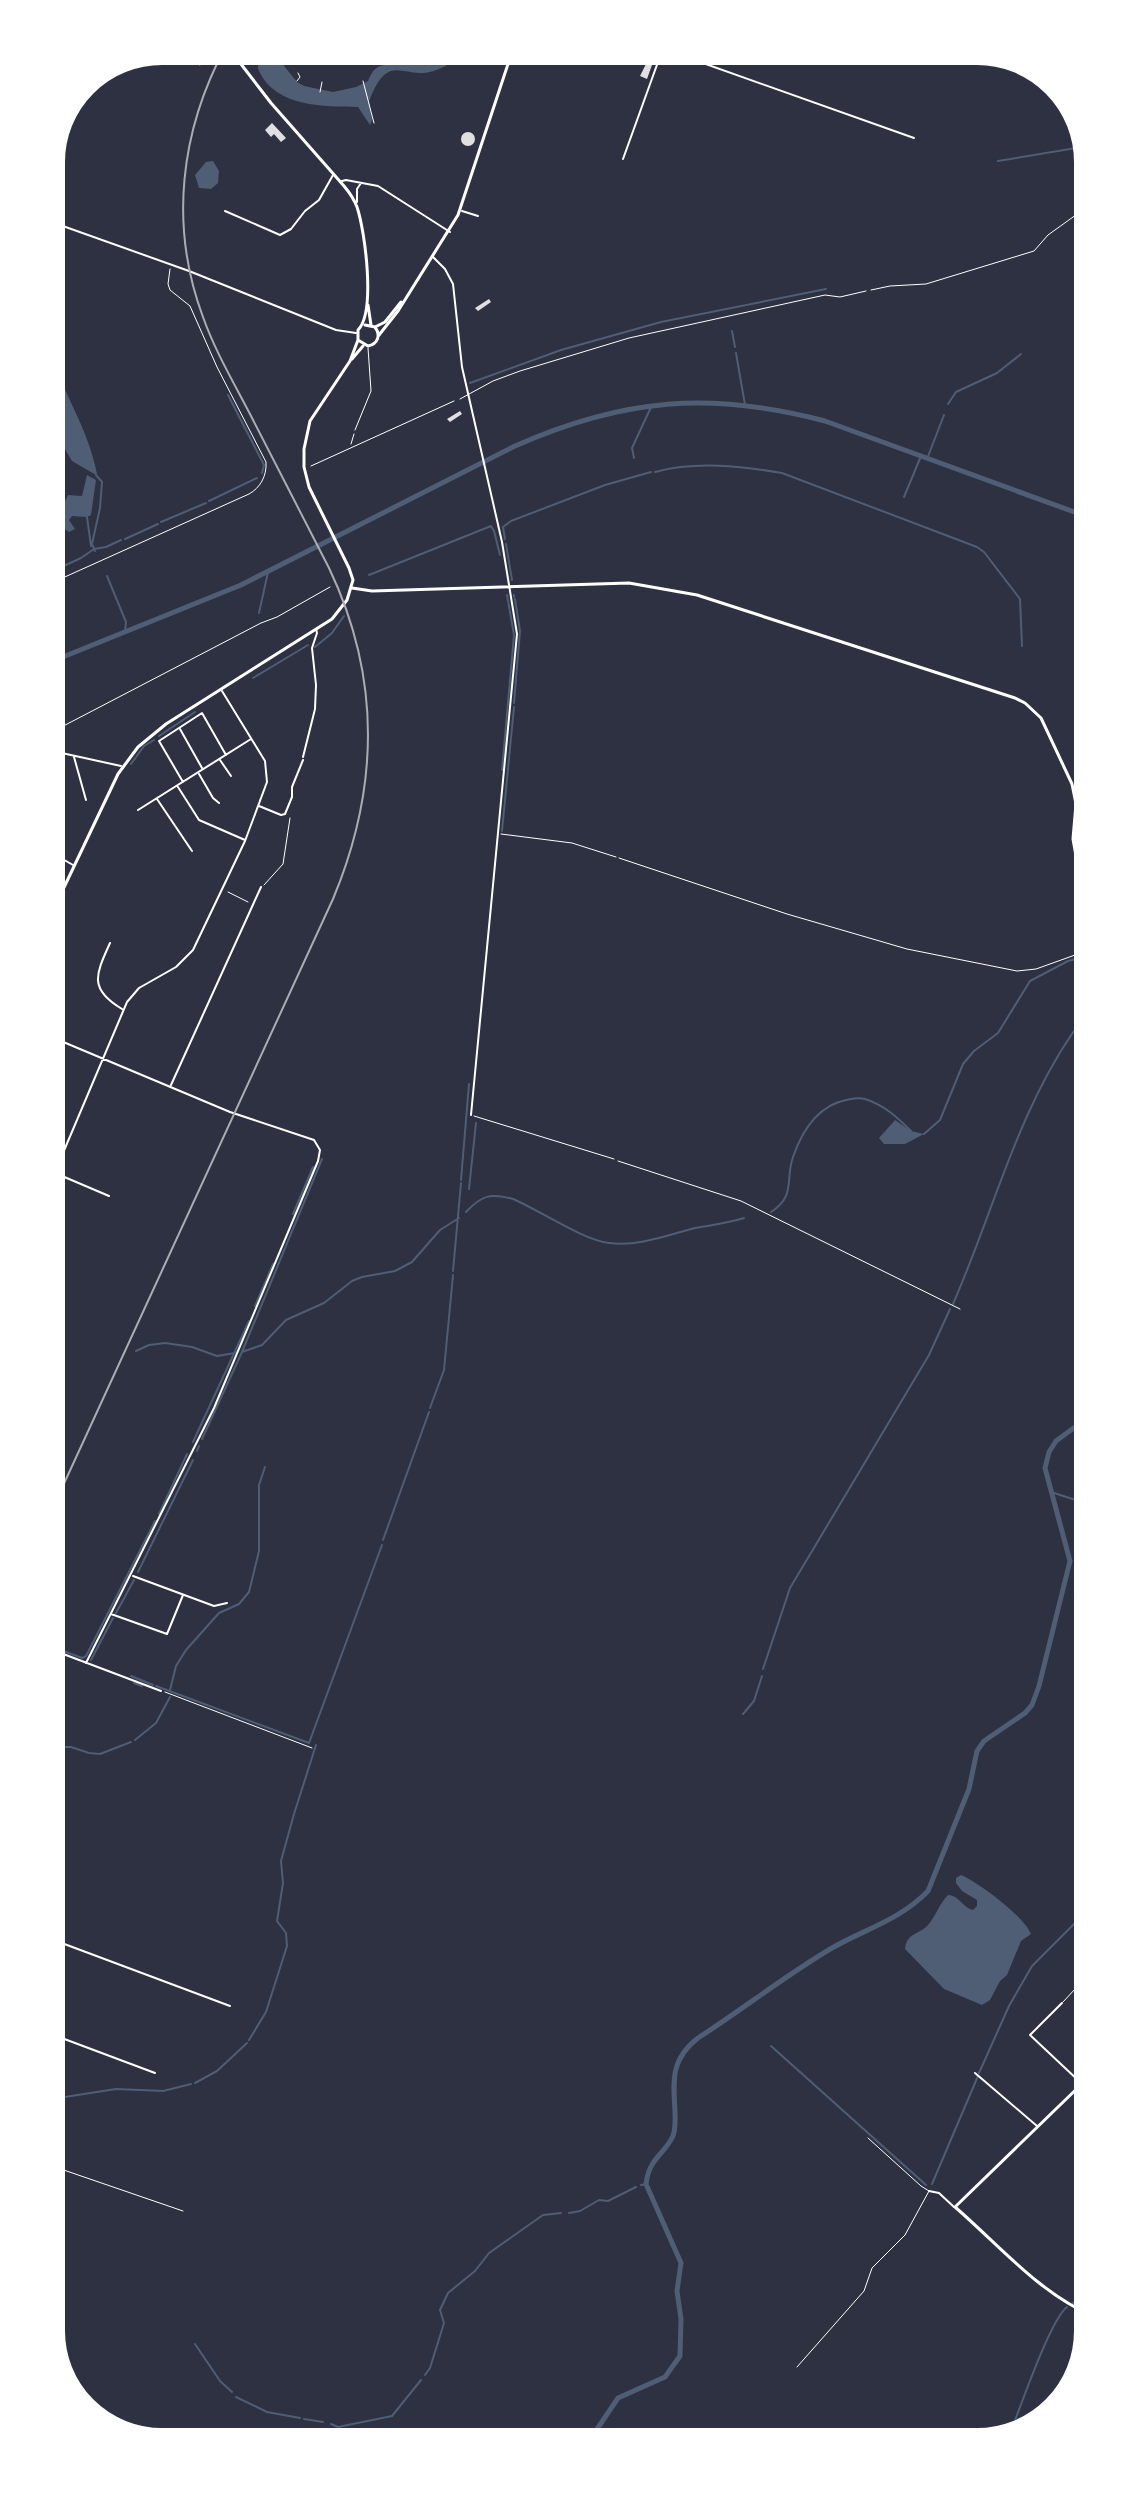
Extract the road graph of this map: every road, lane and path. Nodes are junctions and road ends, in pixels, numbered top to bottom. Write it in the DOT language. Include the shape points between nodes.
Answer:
graph roads {
  1 [pos="202,60"];
  2 [pos="238,60"];
  3 [pos="509,60"];
  4 [pos="659,60"];
  5 [pos="698,60"];
  6 [pos="200,65"];
  7 [pos="298,73"];
  8 [pos="297,81"];
  9 [pos="363,81"];
  10 [pos="322,82"];
  11 [pos="320,92"];
  12 [pos="374,123"];
  13 [pos="914,138"];
  14 [pos="623,159"];
  15 [pos="334,174"];
  16 [pos="341,182"];
  17 [pos="363,182"];
  18 [pos="357,207"];
  19 [pos="461,210"];
  20 [pos="225,211"];
  21 [pos="1079,213"];
  22 [pos="478,216"];
  23 [pos="60,225"];
  24 [pos="450,232"];
  25 [pos="433,257"];
  26 [pos="172,264"];
  27 [pos="866,291"];
  28 [pos="404,300"];
  29 [pos="368,302"];
  30 [pos="363,325"];
  31 [pos="373,326"];
  32 [pos="357,333"];
  33 [pos="379,335"];
  34 [pos="358,340"];
  35 [pos="366,346"];
  36 [pos="350,361"];
  37 [pos="467,395"];
  38 [pos="460,399"];
  39 [pos="355,430"];
  40 [pos="351,447"];
  41 [pos="311,466"];
  42 [pos="60,579"];
  43 [pos="509,586"];
  44 [pos="330,587"];
  45 [pos="352,588"];
  46 [pos="316,629"];
  47 [pos="221,690"];
  48 [pos="60,728"];
  49 [pos="179,728"];
  50 [pos="252,739"];
  51 [pos="60,752"];
  52 [pos="74,755"];
  53 [pos="226,755"];
  54 [pos="220,759"];
  55 [pos="122,766"];
  56 [pos="203,769"];
  57 [pos="198,773"];
  58 [pos="231,776"];
  59 [pos="183,782"];
  60 [pos="177,786"];
  61 [pos="157,798"];
  62 [pos="86,800"];
  63 [pos="219,803"];
  64 [pos="258,806"];
  65 [pos="138,810"];
  66 [pos="285,814"];
  67 [pos="498,834"];
  68 [pos="245,841"];
  69 [pos="192,851"];
  70 [pos="616,857"];
  71 [pos="60,858"];
  72 [pos="74,865"];
  73 [pos="1079,873"];
  74 [pos="268,881"];
  75 [pos="261,887"];
  76 [pos="222,890"];
  77 [pos="60,895"];
  78 [pos="250,912"];
  79 [pos="110,943"];
  80 [pos="1079,954"];
  81 [pos="123,1009"];
  82 [pos="60,1041"];
  83 [pos="101,1058"];
  84 [pos="171,1087"];
  85 [pos="471,1115"];
  86 [pos="60,1158"];
  87 [pos="614,1159"];
  88 [pos="60,1176"];
  89 [pos="109,1196"];
  90 [pos="960,1309"];
  91 [pos="131,1575"];
  92 [pos="183,1595"];
  93 [pos="227,1603"];
  94 [pos="111,1614"];
  95 [pos="60,1653"];
  96 [pos="86,1663"];
  97 [pos="161,1691"];
  98 [pos="312,1748"];
  99 [pos="60,1942"];
  100 [pos="1078,1986"];
  101 [pos="1062,2003"];
  102 [pos="230,2006"];
  103 [pos="60,2037"];
  104 [pos="155,2073"];
  105 [pos="975,2073"];
  106 [pos="1079,2081"];
  107 [pos="1079,2087"];
  108 [pos="1037,2127"];
  109 [pos="868,2138"];
  110 [pos="60,2169"];
  111 [pos="929,2191"];
  112 [pos="955,2207"];
  113 [pos="183,2211"];
  114 [pos="1079,2309"];
  115 [pos="797,2367"];
  1 -- 6 [label="path"];
  2 -- 15 [label="street"];
  3 -- 19 [label="street"];
  4 -- 14 [label="street"];
  5 -- 13 [label="street"];
  7 -- 8 [label="path"];
  9 -- 12 [label="path"];
  10 -- 11 [label="path"];
  15 -- 16 [label="street"];
  15 -- 20 [label="street" via="319,200 280,235"];
  16 -- 17 [label="street"];
  16 -- 18 [label="street"];
  17 -- 18 [label="street" via="357,189"];
  17 -- 24 [label="street" via="378,186"];
  18 -- 29 [label="street"];
  19 -- 22 [label="street"];
  19 -- 24 [label="street"];
  21 -- 27 [label="path" via="1026,254 926,284"];
  23 -- 26 [label="street"];
  24 -- 25 [label="street"];
  25 -- 28 [label="street"];
  25 -- 37 [label="street" via="454,287"];
  26 -- 32 [label="street" via="336,330"];
  26 -- 42 [label="path" via="170,290 193,311 266,462 264,477 249,494"];
  27 -- 37 [label="lane" via="640,335 520,371"];
  28 -- 31 [label="street" via="385,322"];
  28 -- 33 [label="street"];
  29 -- 30 [label="street"];
  29 -- 31 [label="street"];
  30 -- 31 [label="street"];
  30 -- 32 [label="street"];
  31 -- 33 [label="street"];
  32 -- 34 [label="street"];
  33 -- 35 [label="street"];
  34 -- 35 [label="street"];
  34 -- 36 [label="street"];
  35 -- 36 [label="street"];
  35 -- 39 [label="lane" via="371,391"];
  36 -- 45 [label="street" via="315,412 305,437 304,470 352,575"];
  37 -- 38 [label="lane"];
  37 -- 43 [label="street"];
  38 -- 40 [label="path"];
  39 -- 40 [label="path"];
  40 -- 41 [label="path"];
  43 -- 45 [label="street"];
  43 -- 67 [label="street" via="517,634"];
  43 -- 73 [label="street" via="629,583 672,589 1025,703 1047,727 1072,784"];
  44 -- 48 [label="path"];
  45 -- 46 [label="street" via="338,614"];
  46 -- 47 [label="street"];
  46 -- 66 [label="street" via="315,709"];
  47 -- 50 [label="street"];
  47 -- 55 [label="street" via="148,737"];
  49 -- 53 [label="street" via="202,713"];
  49 -- 56 [label="street"];
  49 -- 59 [label="street" via="159,741"];
  50 -- 53 [label="street"];
  50 -- 64 [label="street" via="268,774"];
  51 -- 52 [label="street"];
  52 -- 55 [label="street"];
  52 -- 62 [label="street"];
  53 -- 54 [label="street"];
  54 -- 56 [label="street"];
  54 -- 58 [label="street"];
  55 -- 72 [label="street"];
  56 -- 57 [label="street"];
  57 -- 59 [label="street"];
  57 -- 63 [label="street"];
  59 -- 60 [label="street"];
  60 -- 61 [label="street"];
  60 -- 68 [label="street" via="199,820"];
  61 -- 65 [label="street"];
  61 -- 69 [label="street"];
  64 -- 66 [label="street"];
  64 -- 68 [label="street"];
  66 -- 74 [label="path" via="290,820 284,861"];
  67 -- 70 [label="lane" via="576,844"];
  67 -- 85 [label="street"];
  68 -- 76 [label="street"];
  70 -- 80 [label="path" via="907,949 1017,971"];
  71 -- 72 [label="street"];
  72 -- 77 [label="street"];
  75 -- 78 [label="street"];
  76 -- 78 [label="path" via="247,900"];
  76 -- 81 [label="street" via="189,955 132,993"];
  78 -- 84 [label="street"];
  79 -- 81 [label="street" via="97,982 103,994"];
  81 -- 83 [label="street"];
  82 -- 83 [label="street"];
  83 -- 84 [label="street"];
  83 -- 86 [label="street"];
  84 -- 91 [label="street" via="314,1140 320,1150 257,1310"];
  85 -- 87 [label="lane"];
  87 -- 90 [label="path" via="741,1201"];
  88 -- 89 [label="street"];
  91 -- 92 [label="street"];
  91 -- 94 [label="street"];
  92 -- 93 [label="street" via="214,1606"];
  92 -- 94 [label="street" via="167,1634"];
  94 -- 96 [label="street"];
  95 -- 96 [label="street"];
  96 -- 97 [label="street"];
  97 -- 98 [label="path"];
  99 -- 102 [label="street"];
  100 -- 101 [label="lane"];
  101 -- 106 [label="street" via="1030,2035"];
  103 -- 104 [label="street"];
  105 -- 108 [label="street"];
  107 -- 108 [label="street"];
  108 -- 112 [label="street"];
  109 -- 111 [label="lane"];
  110 -- 113 [label="lane"];
  111 -- 112 [label="street"];
  111 -- 115 [label="lane" via="905,2235 872,2268 864,2291"];
  112 -- 114 [label="street" via="1039,2283"];
}
